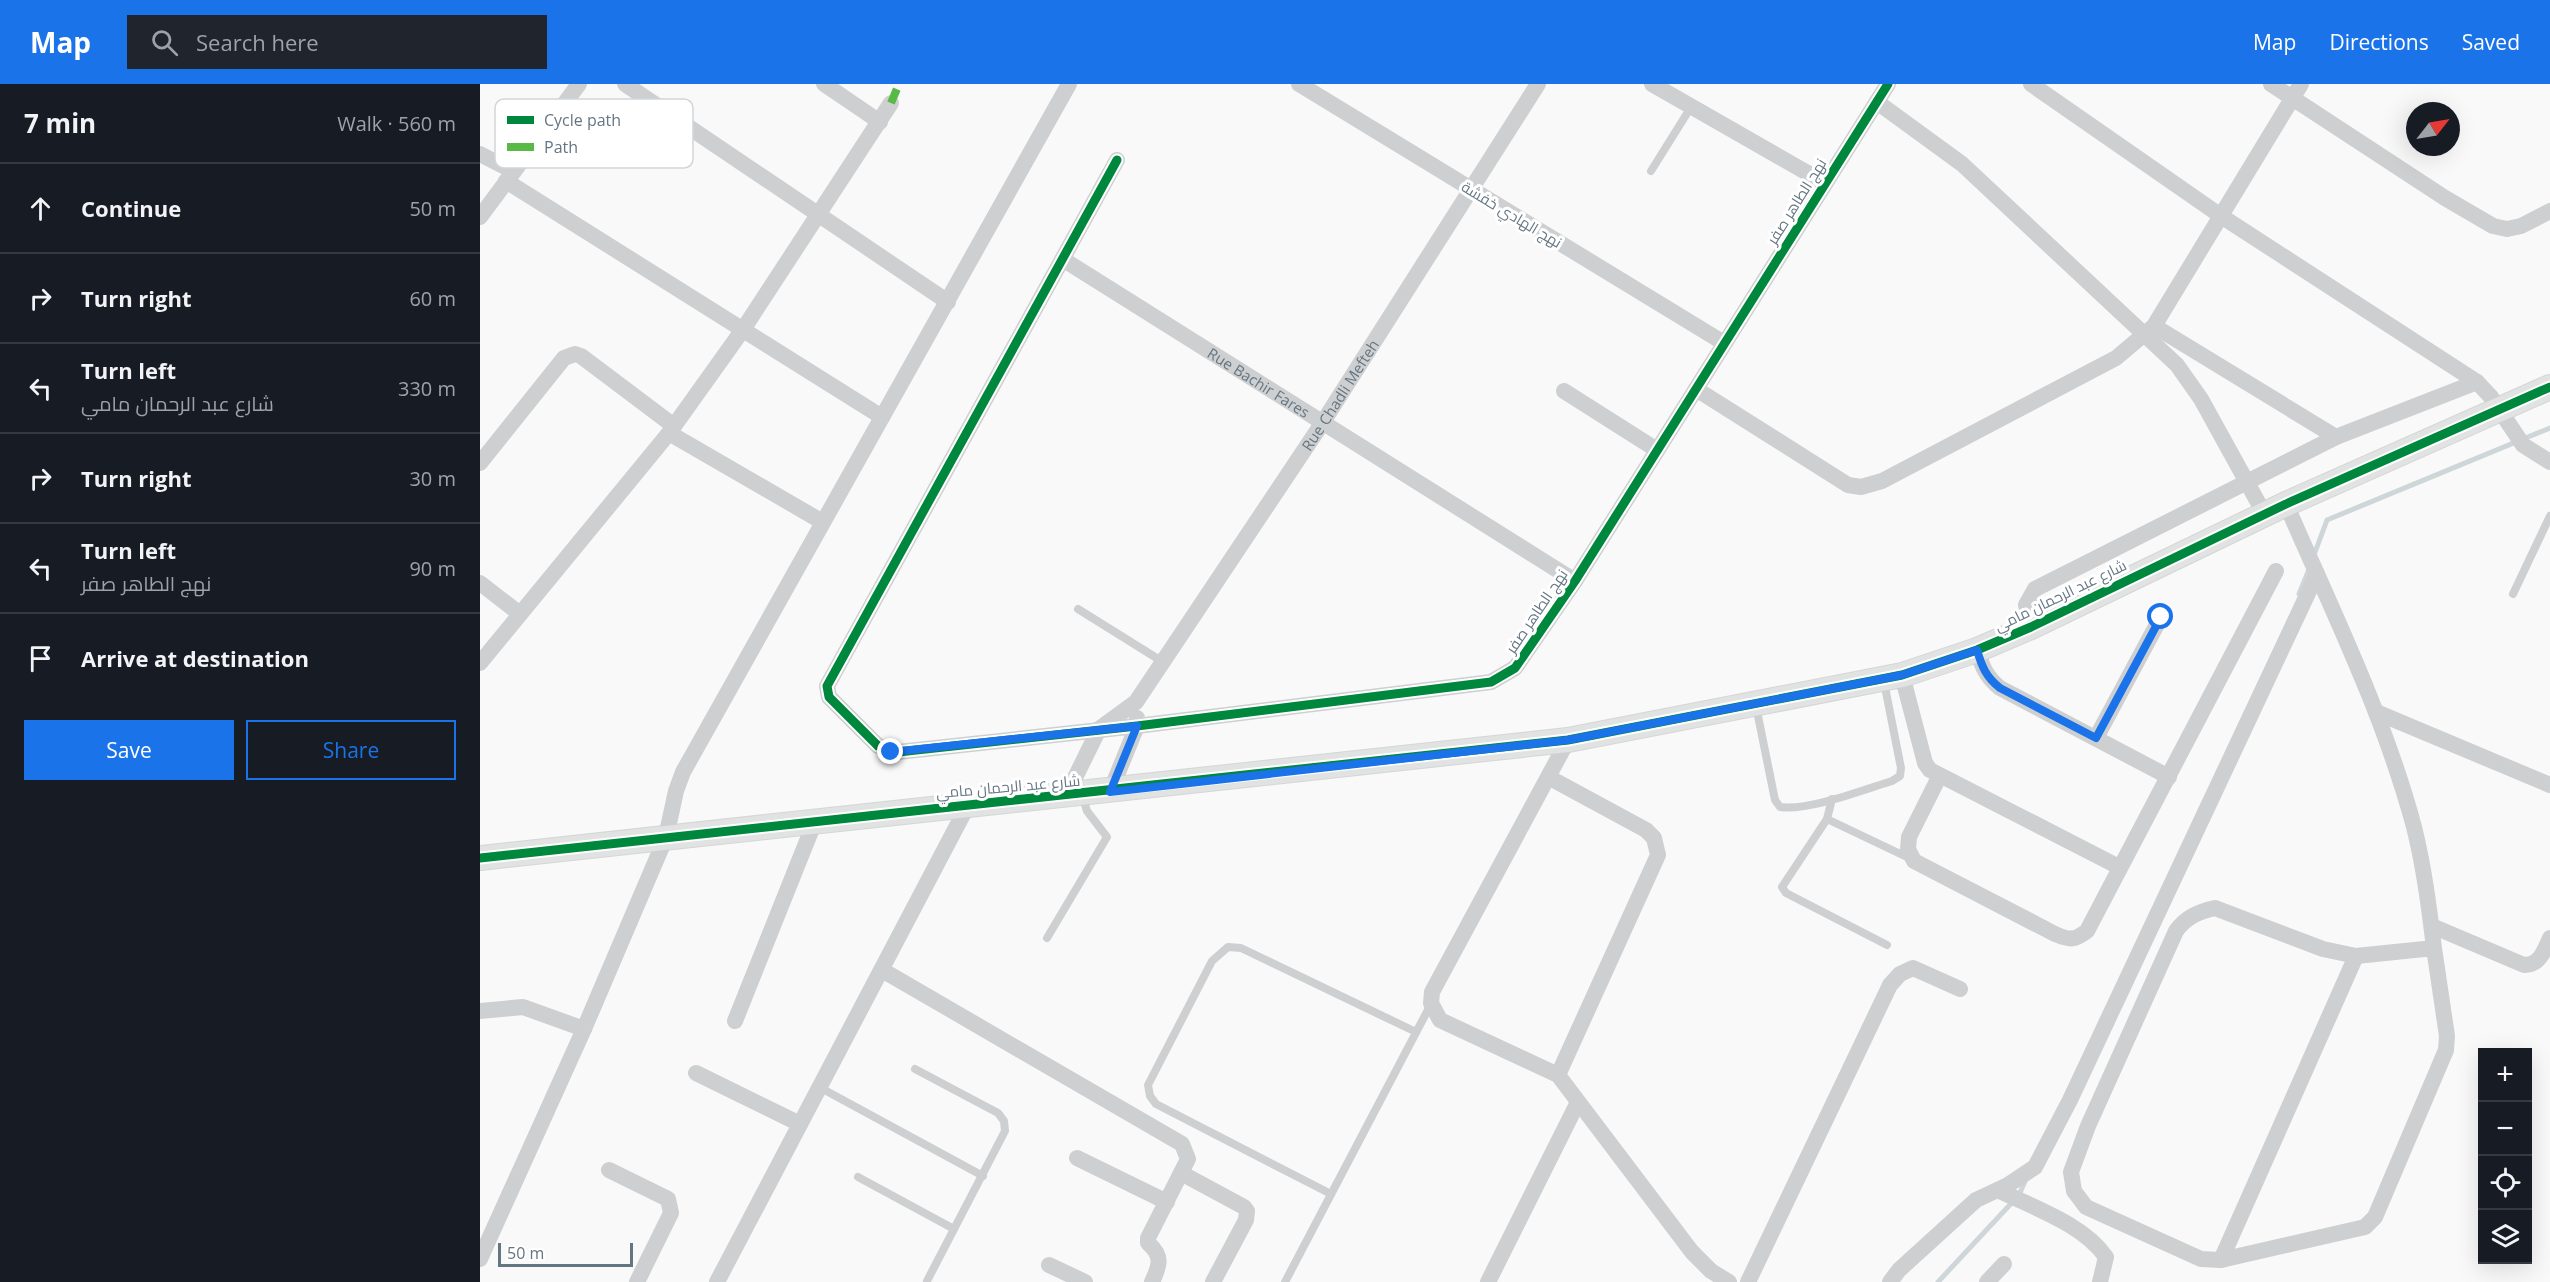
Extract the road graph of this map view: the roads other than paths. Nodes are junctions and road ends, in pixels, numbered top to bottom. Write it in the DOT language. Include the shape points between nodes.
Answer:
graph roads {
  1 [pos="579,84"];
  2 [pos="625,84"];
  3 [pos="824,84"];
  4 [pos="1069,84"];
  5 [pos="1299,84"];
  6 [pos="1538,84"];
  7 [pos="1652,84"];
  8 [pos="1887,84"];
  9 [pos="2031,84"];
  10 [pos="2271,84"];
  11 [pos="2297,91"];
  12 [pos="568,99"];
  13 [pos="647,99"];
  14 [pos="1877,102"];
  15 [pos="891,103"];
  16 [pos="1691,107"];
  17 [pos="880,122"];
  18 [pos="693,130"];
  19 [pos="480,154"];
  20 [pos="1117,160"];
  21 [pos="495,165"];
  22 [pos="499,168"];
  23 [pos="516,168"];
  24 [pos="1651,171"];
  25 [pos="510,176"];
  26 [pos="1825,183"];
  27 [pos="1473,190"];
  28 [pos="2550,211"];
  29 [pos="819,214"];
  30 [pos="2221,216"];
  31 [pos="480,218"];
  32 [pos="1064,260"];
  33 [pos="948,302"];
  34 [pos="744,328"];
  35 [pos="2150,330"];
  36 [pos="1724,343"];
  37 [pos="2477,382"];
  38 [pos="2550,387"];
  39 [pos="1696,389"];
  40 [pos="1564,391"];
  41 [pos="2500,410"];
  42 [pos="882,417"];
  43 [pos="1323,422"];
  44 [pos="671,429"];
  45 [pos="2337,437"];
  46 [pos="1657,450"];
  47 [pos="2550,462"];
  48 [pos="480,463"];
  49 [pos="2247,482"];
  50 [pos="2276,509"];
  51 [pos="2550,516"];
  52 [pos="821,521"];
  53 [pos="2276,571"];
  54 [pos="2317,574"];
  55 [pos="1575,581"];
  56 [pos="480,583"];
  57 [pos="2513,594"];
  58 [pos="1078,609"];
  59 [pos="520,614"];
  60 [pos="2161,617"];
  61 [pos="2031,627"];
  62 [pos="1977,650"];
  63 [pos="1163,662"];
  64 [pos="480,663"];
  65 [pos="1893,677"];
  66 [pos="1136,702"];
  67 [pos="1756,706"];
  68 [pos="2376,712"];
  69 [pos="1137,726"];
  70 [pos="1099,729"];
  71 [pos="2096,738"];
  72 [pos="1568,740"];
  73 [pos="1939,777"];
  74 [pos="2169,777"];
  75 [pos="1550,778"];
  76 [pos="2550,785"];
  77 [pos="1110,792"];
  78 [pos="1074,795"];
  79 [pos="1832,799"];
  80 [pos="969,803"];
  81 [pos="1827,819"];
  82 [pos="814,821"];
  83 [pos="666,837"];
  84 [pos="480,858"];
  85 [pos="1914,861"];
  86 [pos="2120,867"];
  87 [pos="2432,926"];
  88 [pos="1047,938"];
  89 [pos="2550,938"];
  90 [pos="1887,945"];
  91 [pos="2434,948"];
  92 [pos="2356,956"];
  93 [pos="882,970"];
  94 [pos="1960,989"];
  95 [pos="1431,1003"];
  96 [pos="480,1011"];
  97 [pos="735,1021"];
  98 [pos="584,1029"];
  99 [pos="1416,1032"];
  100 [pos="915,1069"];
  101 [pos="696,1073"];
  102 [pos="1558,1075"];
  103 [pos="819,1087"];
  104 [pos="1578,1102"];
  105 [pos="800,1124"];
  106 [pos="1077,1158"];
  107 [pos="609,1170"];
  108 [pos="1181,1173"];
  109 [pos="983,1176"];
  110 [pos="858,1177"];
  111 [pos="1998,1190"];
  112 [pos="1331,1194"];
  113 [pos="1167,1202"];
  114 [pos="954,1229"];
  115 [pos="480,1259"];
  116 [pos="2221,1260"];
  117 [pos="2004,1264"];
  118 [pos="1049,1265"];
  119 [pos="927,1281"];
  120 [pos="637,1282"];
  121 [pos="717,1282"];
  122 [pos="1085,1282"];
  123 [pos="1152,1282"];
  124 [pos="1213,1282"];
  125 [pos="1285,1282"];
  126 [pos="1488,1282"];
  127 [pos="1729,1282"];
  128 [pos="1748,1282"];
  129 [pos="1890,1282"];
  130 [pos="1987,1282"];
  131 [pos="2100,1282"];
  1 -- 12 [label="street"];
  2 -- 13 [label="street"];
  3 -- 17 [label="street"];
  4 -- 33 [label="street"];
  5 -- 27 [label="street, نهج الهادي خفشة"];
  6 -- 27 [label="street, Rue Chadli Mefteh"];
  7 -- 16 [label="street"];
  8 -- 14 [label="street, نهج الطاهر صفر"];
  9 -- 30 [label="street"];
  10 -- 11 [label="street"];
  11 -- 28 [label="street" via="2445,198 2493,226 2521,226"];
  11 -- 30 [label="street"];
  14 -- 26 [label="street, نهج الطاهر صفر"];
  14 -- 35 [label="street" via="1962,164"];
  15 -- 17 [label="street"];
  16 -- 24 [label="lane"];
  16 -- 26 [label="street"];
  17 -- 29 [label="street"];
  18 -- 29 [label="street"];
  19 -- 21 [label="street"];
  20 -- 32 [label="street"];
  22 -- 25 [label="street"];
  23 -- 25 [label="street"];
  25 -- 31 [label="street"];
  25 -- 34 [label="street"];
  26 -- 36 [label="street, نهج الطاهر صفر"];
  27 -- 36 [label="street, نهج الهادي خفشة"];
  27 -- 43 [label="street, Rue Chadli Mefteh"];
  29 -- 33 [label="street"];
  29 -- 34 [label="street"];
  30 -- 35 [label="street"];
  30 -- 37 [label="street"];
  32 -- 43 [label="street, Rue Bachir Fares"];
  32 -- 70 [label="street, نهج الطاهر صفر" via="827,686 829,697 878,746 898,752"];
  33 -- 42 [label="street"];
  34 -- 42 [label="street"];
  34 -- 44 [label="street"];
  35 -- 39 [label="street" via="2116,358 1882,481 1861,487 1848,485"];
  35 -- 45 [label="street"];
  35 -- 49 [label="street" via="2190,382"];
  36 -- 39 [label="street, نهج الطاهر صفر"];
  37 -- 41 [label="street"];
  37 -- 45 [label="street"];
  38 -- 41 [label="street, شارع عبد الرحمان مامي"];
  39 -- 46 [label="street, نهج الطاهر صفر"];
  40 -- 46 [label="street"];
  41 -- 47 [label="street" via="2523,445"];
  41 -- 50 [label="street, شارع عبد الرحمان مامي"];
  42 -- 52 [label="street"];
  43 -- 55 [label="street, Rue Bachir Fares"];
  43 -- 63 [label="street, Rue Chadli Mefteh"];
  44 -- 48 [label="street" via="581,356 569,355"];
  44 -- 52 [label="street"];
  44 -- 59 [label="street"];
  45 -- 49 [label="street"];
  46 -- 55 [label="street, نهج الطاهر صفر"];
  49 -- 50 [label="street"];
  49 -- 61 [label="street" via="2035,589 2026,605"];
  50 -- 54 [label="street"];
  50 -- 61 [label="street, شارع عبد الرحمان مامي"];
  51 -- 57 [label="lane"];
  52 -- 83 [label="street" via="683,772 675,790"];
  53 -- 74 [label="street"];
  54 -- 68 [label="street"];
  54 -- 111 [label="street" via="2070,1100 2035,1167"];
  55 -- 69 [label="street, نهج الطاهر صفر" via="1515,668 1491,682"];
  56 -- 59 [label="street"];
  58 -- 63 [label="lane"];
  59 -- 64 [label="street"];
  60 -- 71 [label="street"];
  61 -- 62 [label="street, شارع عبد الرحمان مامي"];
  62 -- 65 [label="street, شارع عبد الرحمان مامي"];
  62 -- 71 [label="street" via="1989,680"];
  63 -- 66 [label="street, Rue Chadli Mefteh"];
  65 -- 67 [label="street, شارع عبد الرحمان مامي"];
  65 -- 73 [label="street" via="1925,763"];
  65 -- 79 [label="lane" via="1900,776"];
  66 -- 69 [label="street"];
  66 -- 70 [label="street, Rue Chadli Mefteh"];
  67 -- 72 [label="street, شارع عبد الرحمان مامي"];
  67 -- 79 [label="lane" via="1775,800 1780,807"];
  68 -- 76 [label="street"];
  68 -- 87 [label="street" via="2413,825"];
  69 -- 70 [label="street, نهج الطاهر صفر"];
  69 -- 77 [label="street"];
  70 -- 78 [label="street"];
  71 -- 74 [label="street"];
  72 -- 75 [label="street"];
  72 -- 77 [label="street, شارع عبد الرحمان مامي"];
  73 -- 85 [label="street" via="1909,837 1908,849"];
  73 -- 86 [label="street"];
  74 -- 86 [label="street"];
  75 -- 95 [label="street" via="1432,992"];
  75 -- 102 [label="street" via="1646,830 1654,838 1658,855"];
  77 -- 78 [label="street, شارع عبد الرحمان مامي"];
  78 -- 80 [label="street, شارع عبد الرحمان مامي"];
  78 -- 88 [label="lane" via="1107,837"];
  79 -- 81 [label="lane"];
  80 -- 82 [label="street, شارع عبد الرحمان مامي"];
  80 -- 93 [label="street"];
  81 -- 85 [label="lane"];
  81 -- 90 [label="lane" via="1782,887 1786,893"];
  82 -- 83 [label="street, شارع عبد الرحمان مامي"];
  82 -- 97 [label="street"];
  83 -- 84 [label="street, شارع عبد الرحمان مامي"];
  83 -- 98 [label="street"];
  85 -- 86 [label="street" via="2069,940 2087,931"];
  87 -- 89 [label="street" via="2524,965 2539,960"];
  87 -- 91 [label="street"];
  91 -- 92 [label="street"];
  91 -- 116 [label="street" via="2446,1050 2375,1217 2365,1227 2349,1233"];
  92 -- 116 [label="street"];
  92 -- 116 [label="street" via="2323,949 2215,908 2185,920 2093,1114 2071,1172 2074,1191 2086,1207 2192,1256"];
  93 -- 103 [label="street"];
  93 -- 108 [label="street" via="1182,1144 1188,1159"];
  94 -- 128 [label="street" via="1913,968 1890,985"];
  95 -- 99 [label="lane"];
  95 -- 102 [label="street" via="1440,1020"];
  96 -- 98 [label="street" via="523,1007"];
  98 -- 115 [label="street"];
  99 -- 112 [label="lane"];
  99 -- 112 [label="lane" via="1241,948 1228,947 1212,961 1148,1085 1150,1096 1156,1104"];
  100 -- 109 [label="lane" via="998,1113 1004,1121 1005,1131"];
  101 -- 105 [label="street"];
  102 -- 104 [label="street"];
  103 -- 105 [label="street"];
  103 -- 109 [label="lane"];
  104 -- 126 [label="street"];
  104 -- 127 [label="street" via="1692,1252"];
  105 -- 121 [label="street"];
  106 -- 113 [label="street"];
  107 -- 120 [label="street" via="668,1199 670,1204 670,1213"];
  108 -- 113 [label="street"];
  108 -- 124 [label="street" via="1247,1211"];
  109 -- 114 [label="lane"];
  110 -- 114 [label="lane"];
  111 -- 129 [label="street" via="1976,1200"];
  111 -- 131 [label="street" via="2097,1243 2106,1257"];
  112 -- 125 [label="lane"];
  113 -- 123 [label="street" via="1148,1238 1160,1262"];
  114 -- 119 [label="lane"];
  117 -- 130 [label="street"];
  118 -- 122 [label="street"];
}
